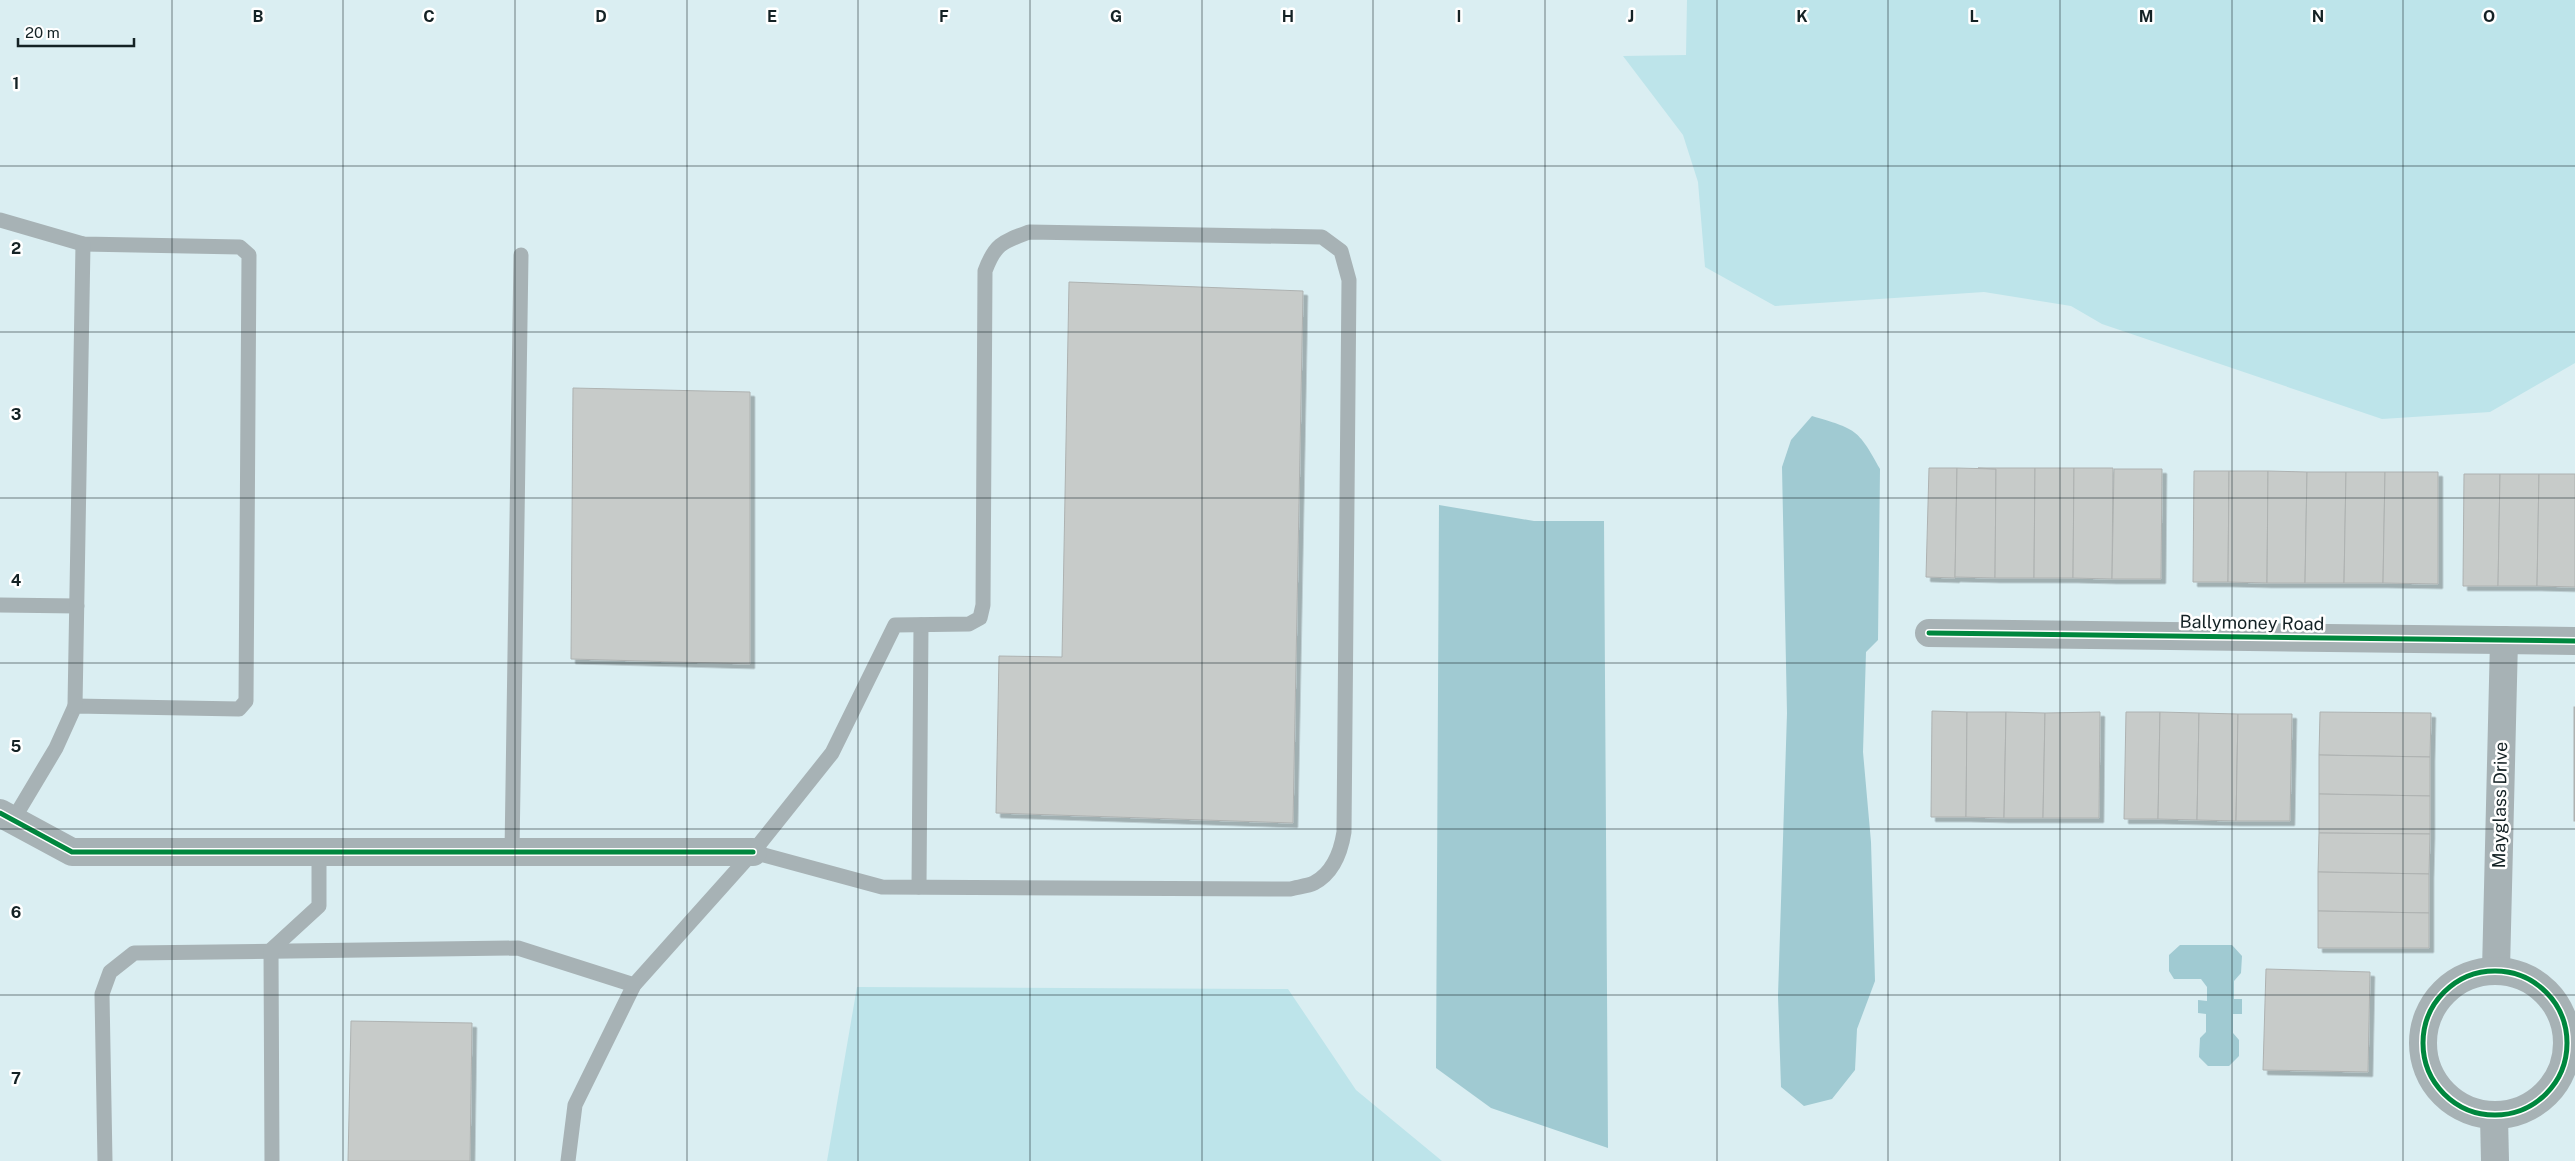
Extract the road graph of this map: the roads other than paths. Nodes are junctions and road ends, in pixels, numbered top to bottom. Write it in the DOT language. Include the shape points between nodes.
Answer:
graph roads {
  1 [pos="0,220"];
  2 [pos="83,244"];
  3 [pos="522,255"];
  4 [pos="0,605"];
  5 [pos="77,606"];
  6 [pos="921,625"];
  7 [pos="1929,633"];
  8 [pos="2504,640"];
  9 [pos="2575,641"];
  10 [pos="75,706"];
  11 [pos="7,817"];
  12 [pos="319,852"];
  13 [pos="512,852"];
  14 [pos="752,852"];
  15 [pos="919,886"];
  16 [pos="271,950"];
  17 [pos="2496,970"];
  18 [pos="634,985"];
  19 [pos="2572,1044"];
  20 [pos="2494,1116"];
  21 [pos="105,1161"];
  22 [pos="272,1161"];
  23 [pos="568,1161"];
  24 [pos="2496,1161"];
  1 -- 2 [label="lane"];
  2 -- 5 [label="lane"];
  2 -- 10 [label="lane" via="240,247 249,255 246,701 240,709"];
  3 -- 13 [label="lane"];
  4 -- 5 [label="lane"];
  5 -- 10 [label="lane"];
  6 -- 14 [label="lane" via="895,625 832,753"];
  6 -- 15 [label="lane"];
  6 -- 15 [label="lane" via="969,624 980,618 983,605 985,271 992,252 1007,240 1029,232 1322,237 1342,251 1349,280 1344,832 1341,851 1329,870 1314,883 1290,889"];
  7 -- 8 [label="street, Ballymoney Road"];
  8 -- 9 [label="street, Ballymoney Road"];
  8 -- 17 [label="street, Mayglass Drive"];
  10 -- 11 [label="lane" via="56,748"];
  11 -- 12 [label="street" via="72,852"];
  12 -- 13 [label="street"];
  12 -- 16 [label="lane" via="319,906"];
  13 -- 14 [label="street"];
  14 -- 15 [label="lane" via="882,886"];
  14 -- 18 [label="lane"];
  16 -- 18 [label="lane" via="518,948"];
  16 -- 21 [label="lane" via="134,953 110,972 102,994"];
  16 -- 22 [label="lane"];
  17 -- 19 [label="street" via="2524,976 2547,992 2563,1016"];
  17 -- 20 [label="street" via="2467,975 2444,991 2427,1015 2422,1042 2427,1071 2442,1094 2466,1111"];
  18 -- 23 [label="lane" via="575,1105"];
  19 -- 20 [label="street" via="2562,1072 2546,1095 2523,1111"];
  20 -- 24 [label="street"];
}
